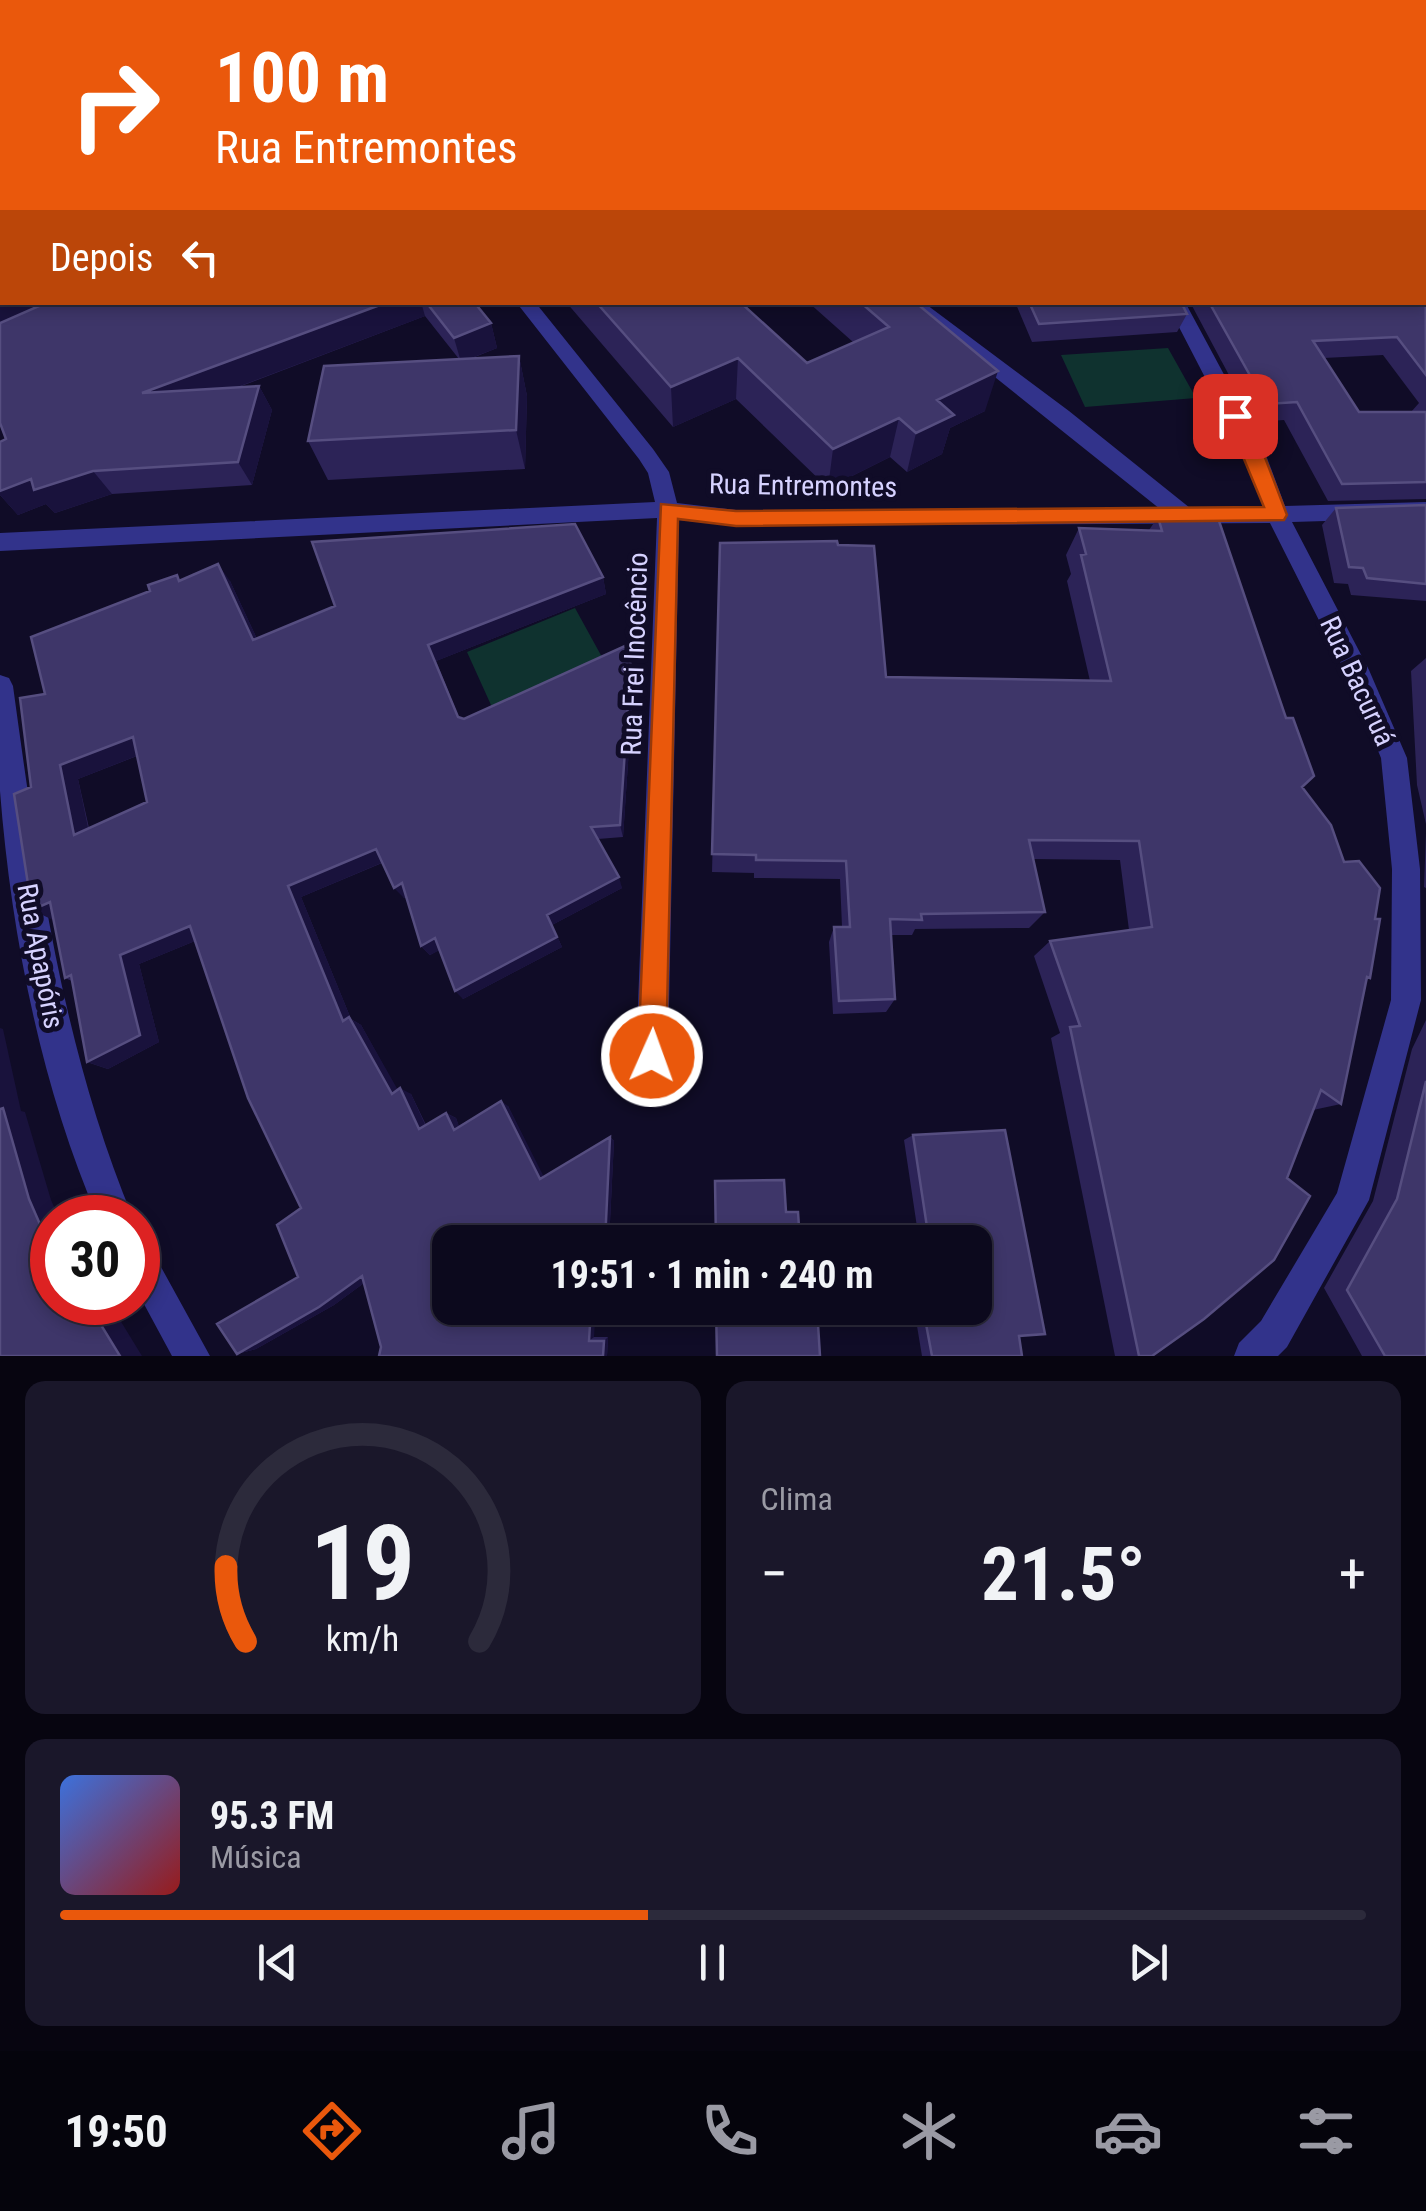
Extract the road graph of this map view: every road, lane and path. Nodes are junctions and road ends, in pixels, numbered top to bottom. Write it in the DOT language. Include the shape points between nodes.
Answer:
graph roads {
  1 [pos="527,305"];
  2 [pos="914,305"];
  3 [pos="1177,305"];
  4 [pos="668,510"];
  5 [pos="1426,510"];
  6 [pos="1277,515"];
  7 [pos="1185,516"];
  8 [pos="0,542"];
  9 [pos="0,686"];
  10 [pos="652,1056"];
  11 [pos="104,1195"];
  12 [pos="160,1298"];
  13 [pos="192,1356"];
  14 [pos="1252,1356"];
  1 -- 4 [label="street, Rua Frei Inocêncio" via="639,443 658,472"];
  2 -- 7 [label="street"];
  3 -- 6 [label="street, Rua Bacuruá" via="1252,447"];
  4 -- 7 [label="street, Rua Entremontes" via="736,518"];
  4 -- 8 [label="street, Rua Entremontes"];
  4 -- 10 [label="street, Rua Frei Inocêncio"];
  5 -- 6 [label="street, Rua Entremontes"];
  6 -- 7 [label="street, Rua Entremontes"];
  6 -- 14 [label="street, Rua Bacuruá" via="1394,758 1406,869 1406,1000 1352,1200 1274,1334"];
  9 -- 11 [label="street, Rua Apapóris" via="36,950 66,1081"];
  12 -- 13 [label="street"];
}
